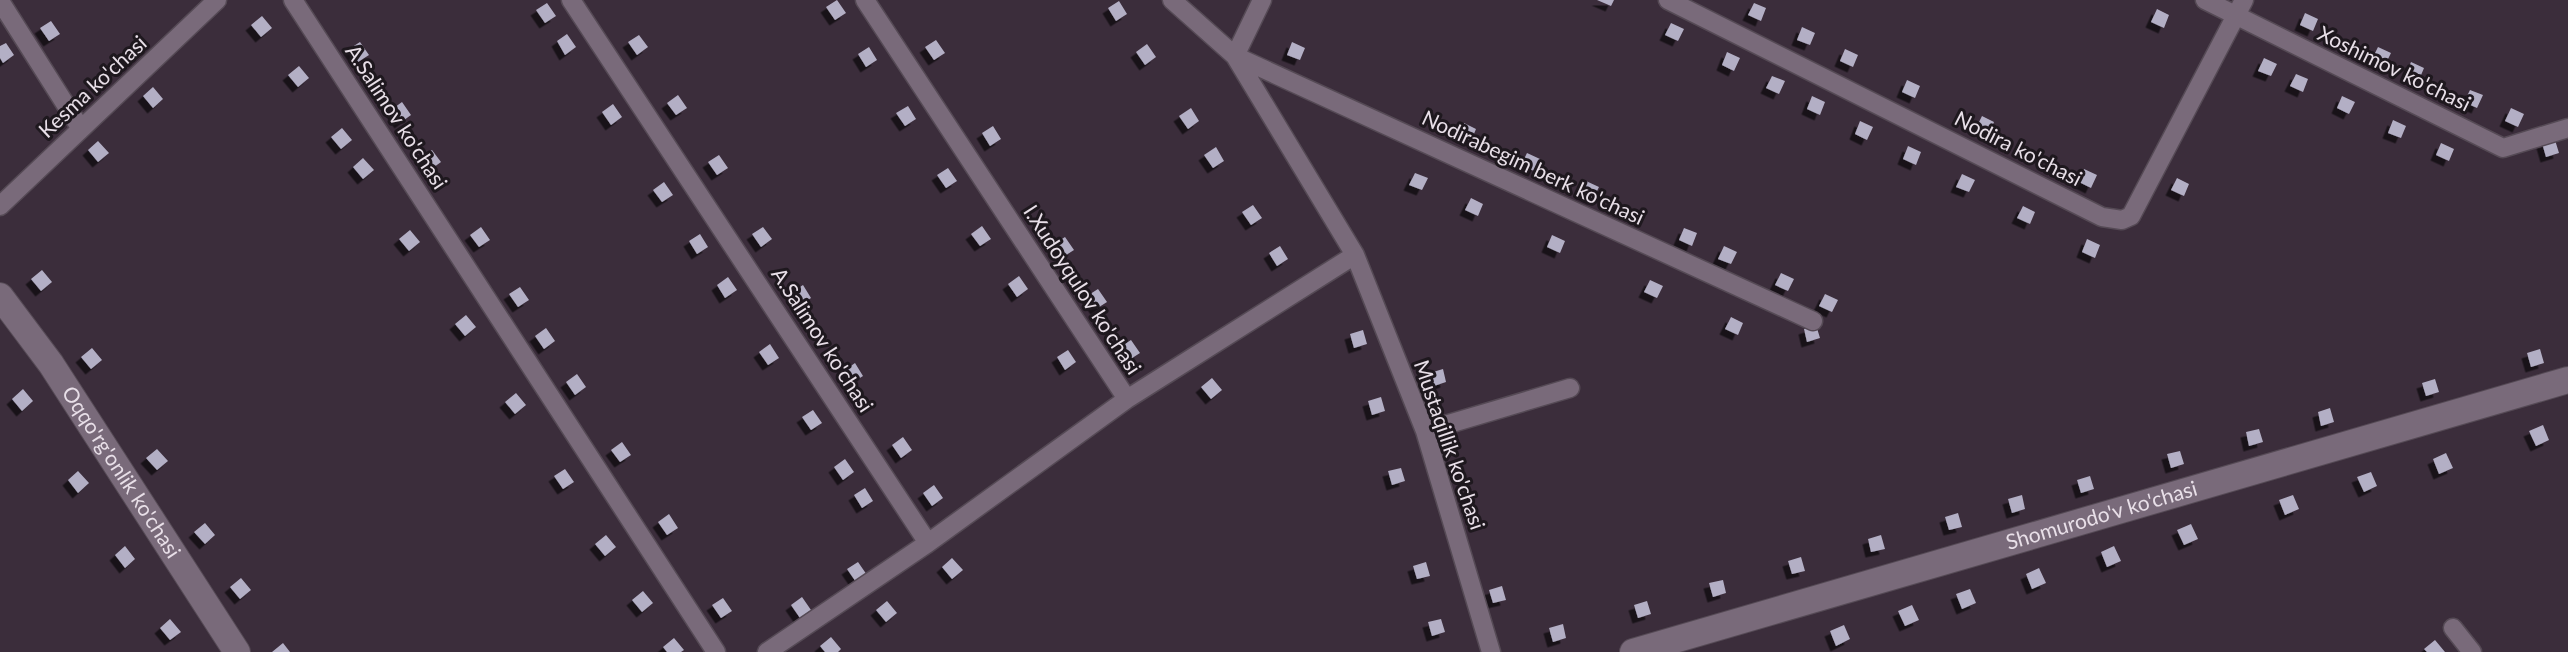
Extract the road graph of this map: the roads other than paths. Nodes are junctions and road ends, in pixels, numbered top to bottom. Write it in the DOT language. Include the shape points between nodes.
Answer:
graph roads {
  1 [pos="217,0"];
  2 [pos="293,0"];
  3 [pos="572,0"];
  4 [pos="865,0"];
  5 [pos="1172,0"];
  6 [pos="1262,0"];
  7 [pos="1668,0"];
  8 [pos="2205,0"];
  9 [pos="0,1"];
  10 [pos="2240,8"];
  11 [pos="1234,56"];
  12 [pos="2568,128"];
  13 [pos="81,129"];
  14 [pos="0,206"];
  15 [pos="1355,255"];
  16 [pos="0,296"];
  17 [pos="1813,321"];
  18 [pos="2566,383"];
  19 [pos="1570,388"];
  20 [pos="1127,399"];
  21 [pos="1425,431"];
  22 [pos="928,543"];
  23 [pos="2453,628"];
  24 [pos="237,652"];
  25 [pos="716,652"];
  26 [pos="767,652"];
  27 [pos="1491,652"];
  28 [pos="1633,652"];
  29 [pos="2472,652"];
  1 -- 13 [label="street, Kesma ko'chasi"];
  2 -- 25 [label="street, A.Salimov ko'chasi"];
  3 -- 22 [label="street, A.Salimov ko'chasi"];
  4 -- 20 [label="street, I.Xudoyqulov ko'chasi"];
  5 -- 11 [label="street"];
  6 -- 11 [label="street"];
  7 -- 10 [label="street, Nodira ko'chasi" via="2102,217 2122,220 2130,216"];
  8 -- 10 [label="street, Xoshimov ko'chasi"];
  9 -- 13 [label="street"];
  10 -- 12 [label="street, Xoshimov ko'chasi" via="2503,148"];
  11 -- 15 [label="street, Mustaqillik ko'chasi"];
  11 -- 17 [label="street, Nodirabegim berk ko'chasi"];
  13 -- 14 [label="street, Kesma ko'chasi"];
  15 -- 20 [label="street"];
  15 -- 21 [label="street, Mustaqillik ko'chasi"];
  16 -- 24 [label="street, Oqqo'rg'onlik ko'chasi" via="51,364"];
  18 -- 28 [label="street, Shomurodo'v ko'chasi"];
  19 -- 21 [label="street"];
  20 -- 22 [label="street, I.Xudoyqulov ko'chasi"];
  21 -- 27 [label="street, Mustaqillik ko'chasi"];
  22 -- 26 [label="street"];
  23 -- 29 [label="street"];
}
